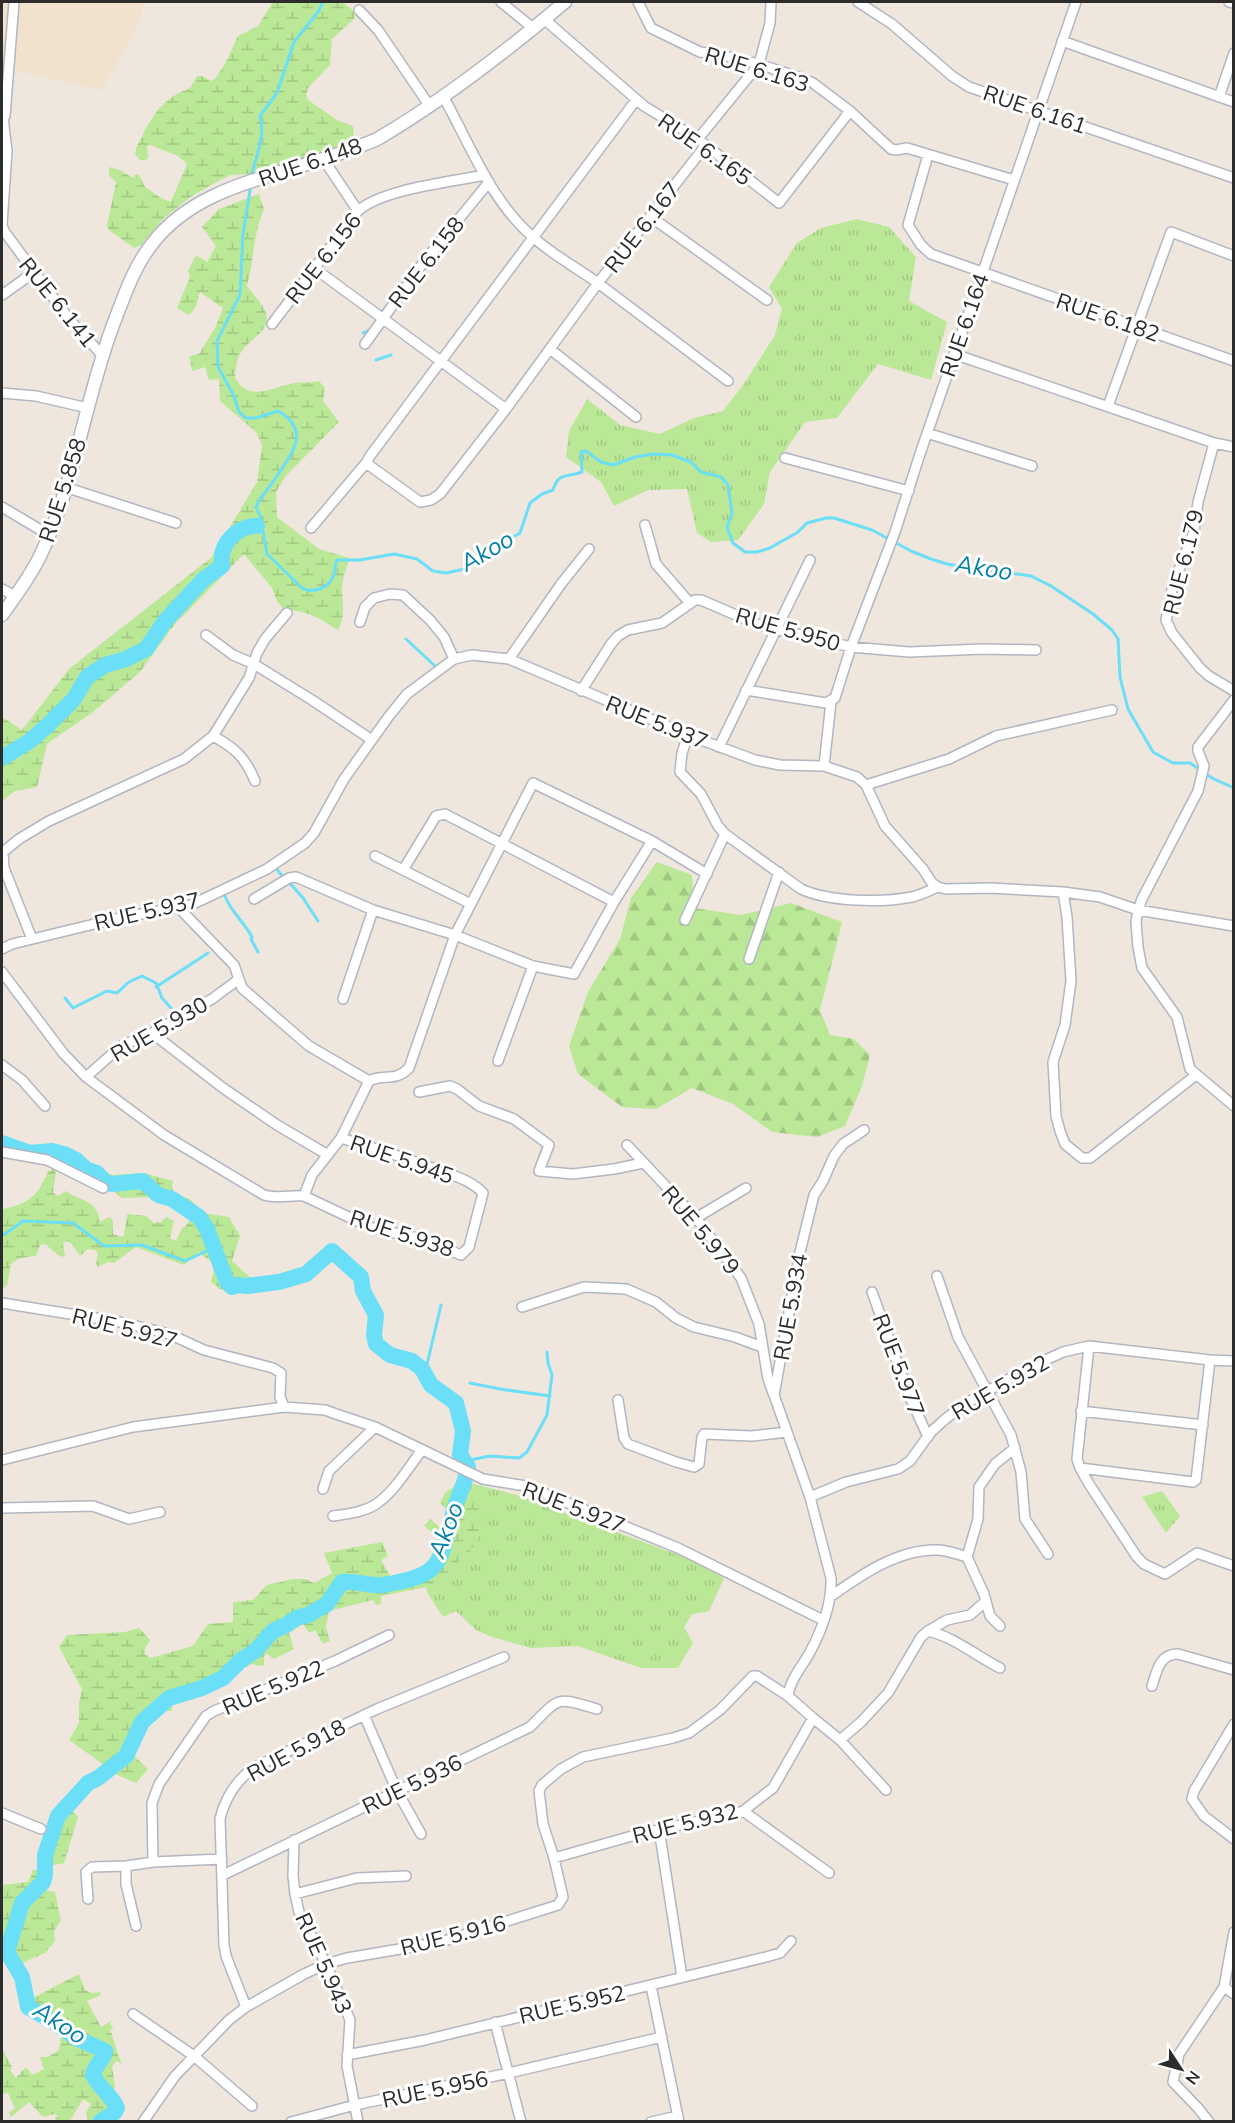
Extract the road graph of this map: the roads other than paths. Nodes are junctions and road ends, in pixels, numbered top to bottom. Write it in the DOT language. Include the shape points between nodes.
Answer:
graph roads {
  1 [pos="14,2"];
  2 [pos="501,2"];
  3 [pos="565,2"];
  4 [pos="638,2"];
  5 [pos="771,2"];
  6 [pos="858,2"];
  7 [pos="1076,2"];
  8 [pos="359,10"];
  9 [pos="544,19"];
  10 [pos="533,28"];
  11 [pos="1062,41"];
  12 [pos="1233,53"];
  13 [pos="759,64"];
  14 [pos="443,96"];
  15 [pos="1219,97"];
  16 [pos="636,100"];
  17 [pos="1233,102"];
  18 [pos="429,105"];
  19 [pos="2,109"];
  20 [pos="1039,110"];
  21 [pos="850,111"];
  22 [pos="4,121"];
  23 [pos="702,142"];
  24 [pos="928,155"];
  25 [pos="324,160"];
  26 [pos="487,178"];
  27 [pos="1233,178"];
  28 [pos="1014,180"];
  29 [pos="358,211"];
  30 [pos="651,217"];
  31 [pos="533,238"];
  32 [pos="1233,256"];
  33 [pos="314,268"];
  34 [pos="33,273"];
  35 [pos="982,273"];
  36 [pos="598,283"];
  37 [pos="2,295"];
  38 [pos="767,300"];
  39 [pos="382,319"];
  40 [pos="272,324"];
  41 [pos="1136,327"];
  42 [pos="365,344"];
  43 [pos="550,349"];
  44 [pos="954,354"];
  45 [pos="102,355"];
  46 [pos="441,360"];
  47 [pos="1233,361"];
  48 [pos="728,381"];
  49 [pos="2,393"];
  50 [pos="1108,406"];
  51 [pos="88,408"];
  52 [pos="506,409"];
  53 [pos="636,417"];
  54 [pos="927,433"];
  55 [pos="1214,442"];
  56 [pos="1233,447"];
  57 [pos="785,458"];
  58 [pos="366,463"];
  59 [pos="1032,466"];
  60 [pos="65,487"];
  61 [pos="909,491"];
  62 [pos="2,507"];
  63 [pos="176,523"];
  64 [pos="645,525"];
  65 [pos="311,528"];
  66 [pos="50,535"];
  67 [pos="589,549"];
  68 [pos="810,560"];
  69 [pos="2,589"];
  70 [pos="15,596"];
  71 [pos="689,602"];
  72 [pos="287,613"];
  73 [pos="2,615"];
  74 [pos="360,622"];
  75 [pos="776,630"];
  76 [pos="206,635"];
  77 [pos="851,647"];
  78 [pos="1036,650"];
  79 [pos="509,659"];
  80 [pos="454,660"];
  81 [pos="254,664"];
  82 [pos="746,690"];
  83 [pos="581,691"];
  84 [pos="1233,691"];
  85 [pos="1233,700"];
  86 [pos="831,702"];
  87 [pos="1112,710"];
  88 [pos="213,735"];
  89 [pos="688,735"];
  90 [pos="372,740"];
  91 [pos="719,747"];
  92 [pos="824,766"];
  93 [pos="255,781"];
  94 [pos="866,785"];
  95 [pos="725,834"];
  96 [pos="652,841"];
  97 [pos="501,843"];
  98 [pos="375,856"];
  99 [pos="3,869"];
  100 [pos="403,870"];
  101 [pos="779,872"];
  102 [pos="707,874"];
  103 [pos="938,887"];
  104 [pos="1063,892"];
  105 [pos="254,899"];
  106 [pos="614,902"];
  107 [pos="471,904"];
  108 [pos="179,908"];
  109 [pos="373,910"];
  110 [pos="1138,910"];
  111 [pos="685,920"];
  112 [pos="1233,926"];
  113 [pos="455,935"];
  114 [pos="32,939"];
  115 [pos="2,949"];
  116 [pos="749,959"];
  117 [pos="533,966"];
  118 [pos="2,972"];
  119 [pos="239,979"];
  120 [pos="343,999"];
  121 [pos="152,1033"];
  122 [pos="498,1061"];
  123 [pos="2,1065"];
  124 [pos="1196,1075"];
  125 [pos="86,1077"];
  126 [pos="369,1081"];
  127 [pos="419,1092"];
  128 [pos="1233,1106"];
  129 [pos="45,1107"];
  130 [pos="864,1130"];
  131 [pos="341,1138"];
  132 [pos="627,1145"];
  133 [pos="2,1152"];
  134 [pos="328,1155"];
  135 [pos="644,1163"];
  136 [pos="477,1186"];
  137 [pos="103,1188"];
  138 [pos="746,1188"];
  139 [pos="304,1196"];
  140 [pos="696,1218"];
  141 [pos="937,1276"];
  142 [pos="872,1292"];
  143 [pos="2,1303"];
  144 [pos="522,1307"];
  145 [pos="1089,1346"];
  146 [pos="762,1347"];
  147 [pos="1210,1360"];
  148 [pos="1233,1361"];
  149 [pos="988,1391"];
  150 [pos="774,1395"];
  151 [pos="618,1400"];
  152 [pos="284,1407"];
  153 [pos="1082,1411"];
  154 [pos="1203,1425"];
  155 [pos="375,1427"];
  156 [pos="787,1432"];
  157 [pos="928,1437"];
  158 [pos="1015,1448"];
  159 [pos="422,1450"];
  160 [pos="2,1460"];
  161 [pos="1080,1468"];
  162 [pos="323,1489"];
  163 [pos="810,1497"];
  164 [pos="2,1508"];
  165 [pos="160,1512"];
  166 [pos="333,1516"];
  167 [pos="1048,1554"];
  168 [pos="967,1557"];
  169 [pos="1233,1566"];
  170 [pos="830,1597"];
  171 [pos="986,1601"];
  172 [pos="823,1620"];
  173 [pos="1000,1626"];
  174 [pos="928,1630"];
  175 [pos="389,1635"];
  176 [pos="504,1657"];
  177 [pos="1000,1668"];
  178 [pos="1233,1670"];
  179 [pos="1152,1686"];
  180 [pos="788,1696"];
  181 [pos="597,1709"];
  182 [pos="364,1715"];
  183 [pos="813,1718"];
  184 [pos="1233,1724"];
  185 [pos="840,1740"];
  186 [pos="886,1790"];
  187 [pos="397,1791"];
  188 [pos="742,1811"];
  189 [pos="2,1813"];
  190 [pos="41,1829"];
  191 [pos="659,1829"];
  192 [pos="421,1834"];
  193 [pos="1233,1839"];
  194 [pos="294,1840"];
  195 [pos="222,1858"];
  196 [pos="554,1858"];
  197 [pos="153,1862"];
  198 [pos="126,1866"];
  199 [pos="829,1873"];
  200 [pos="223,1875"];
  201 [pos="406,1876"];
  202 [pos="295,1894"];
  203 [pos="88,1899"];
  204 [pos="136,1926"];
  205 [pos="1233,1932"];
  206 [pos="791,1941"];
  207 [pos="326,1964"];
  208 [pos="682,1977"];
  209 [pos="651,1986"];
  210 [pos="1224,1987"];
  211 [pos="1233,1994"];
  212 [pos="246,2007"];
  213 [pos="134,2014"];
  214 [pos="495,2022"];
  215 [pos="662,2037"];
  216 [pos="347,2055"];
  217 [pos="194,2056"];
  218 [pos="509,2073"];
  219 [pos="355,2105"];
  220 [pos="252,2106"];
  221 [pos="679,2119"];
  222 [pos="143,2121"];
  223 [pos="291,2121"];
  224 [pos="358,2121"];
  225 [pos="521,2121"];
  226 [pos="651,2121"];
  227 [pos="1209,2121"];
  1 -- 22 [label="street"];
  2 -- 10 [label="street"];
  3 -- 9 [label="street, RUE 6.148"];
  4 -- 13 [label="street, RUE 6.163" via="651,28 700,52"];
  5 -- 13 [label="street" via="770,23"];
  6 -- 20 [label="street, RUE 6.161" via="892,24 960,82"];
  7 -- 11 [label="street, RUE 6.164"];
  8 -- 18 [label="street" via="378,30"];
  9 -- 10 [label="street, RUE 6.148"];
  9 -- 16 [label="street, RUE 6.165"];
  10 -- 14 [label="street, RUE 6.148"];
  11 -- 15 [label="street"];
  11 -- 20 [label="street, RUE 6.164"];
  12 -- 15 [label="street"];
  13 -- 21 [label="street, RUE 6.163" via="804,79"];
  13 -- 23 [label="street, RUE 6.167"];
  14 -- 18 [label="street, RUE 6.148"];
  14 -- 26 [label="street, RUE 6.167"];
  15 -- 17 [label="street"];
  16 -- 23 [label="street, RUE 6.165"];
  16 -- 31 [label="street"];
  18 -- 25 [label="street, RUE 6.148" via="378,138"];
  19 -- 22 [label="street, RUE 6.141"];
  20 -- 27 [label="street, RUE 6.161"];
  20 -- 28 [label="street, RUE 6.164"];
  21 -- 23 [label="street, RUE 6.165" via="779,203"];
  21 -- 24 [label="street, RUE 6.163" via="891,148"];
  22 -- 34 [label="street, RUE 6.141" via="7,159 2,225 6,237"];
  23 -- 30 [label="street, RUE 6.167"];
  24 -- 28 [label="street, RUE 6.163"];
  24 -- 35 [label="street, RUE 6.182" via="908,228 931,254"];
  25 -- 29 [label="street"];
  25 -- 45 [label="street, RUE 6.148" via="221,192 169,225 141,258"];
  26 -- 29 [label="street, RUE 6.156" via="389,194"];
  26 -- 31 [label="street, RUE 6.167"];
  26 -- 39 [label="street, RUE 6.158"];
  28 -- 35 [label="street, RUE 6.164"];
  29 -- 33 [label="street, RUE 6.156"];
  30 -- 36 [label="street, RUE 6.167"];
  30 -- 38 [label="street"];
  31 -- 36 [label="street, RUE 6.167"];
  31 -- 46 [label="street"];
  32 -- 41 [label="street" via="1171,232"];
  33 -- 39 [label="street"];
  33 -- 40 [label="street, RUE 6.156"];
  34 -- 37 [label="street"];
  34 -- 45 [label="street, RUE 6.141"];
  35 -- 41 [label="street, RUE 6.182"];
  35 -- 44 [label="street, RUE 6.164"];
  36 -- 43 [label="street"];
  36 -- 48 [label="street"];
  39 -- 42 [label="street, RUE 6.158"];
  39 -- 46 [label="street"];
  41 -- 47 [label="street, RUE 6.182"];
  41 -- 50 [label="street"];
  43 -- 52 [label="street"];
  43 -- 53 [label="street"];
  44 -- 50 [label="street"];
  44 -- 54 [label="street, RUE 6.164"];
  45 -- 51 [label="street, RUE 5.858"];
  46 -- 52 [label="street"];
  46 -- 58 [label="street"];
  49 -- 51 [label="street"];
  50 -- 55 [label="street"];
  51 -- 60 [label="street, RUE 5.858"];
  52 -- 58 [label="street" via="440,494 431,500 420,502"];
  54 -- 59 [label="street"];
  54 -- 61 [label="street, RUE 6.164"];
  55 -- 56 [label="street"];
  55 -- 84 [label="street, RUE 6.179" via="1194,532 1173,585 1166,620 1200,668"];
  57 -- 61 [label="street"];
  58 -- 65 [label="street"];
  60 -- 63 [label="street"];
  60 -- 66 [label="street, RUE 5.858"];
  61 -- 77 [label="street, RUE 6.164"];
  62 -- 66 [label="street"];
  64 -- 71 [label="street" via="656,564"];
  66 -- 70 [label="street, RUE 5.858"];
  67 -- 79 [label="street"];
  68 -- 75 [label="street"];
  69 -- 70 [label="street"];
  70 -- 73 [label="street, RUE 5.858"];
  71 -- 75 [label="street, RUE 5.950" via="701,600"];
  71 -- 83 [label="street" via="662,623 618,636"];
  72 -- 81 [label="street" via="265,639"];
  74 -- 80 [label="street" via="365,607 374,598 403,595 444,637"];
  75 -- 77 [label="street, RUE 5.950"];
  75 -- 82 [label="street"];
  76 -- 81 [label="street" via="233,655"];
  77 -- 78 [label="street, RUE 5.950" via="909,652"];
  77 -- 86 [label="street, RUE 6.164"];
  79 -- 80 [label="street, RUE 5.937" via="472,655"];
  79 -- 83 [label="street, RUE 5.937"];
  80 -- 90 [label="street, RUE 5.937" via="407,694"];
  81 -- 88 [label="street"];
  81 -- 90 [label="street"];
  82 -- 86 [label="street"];
  82 -- 91 [label="street"];
  83 -- 89 [label="street, RUE 5.937"];
  85 -- 110 [label="street" via="1198,747 1204,766 1198,791"];
  86 -- 92 [label="street, RUE 6.164"];
  87 -- 94 [label="street" via="996,736 949,759"];
  88 -- 93 [label="street" via="242,756"];
  88 -- 99 [label="street" via="171,766 49,821 19,839 3,852"];
  89 -- 91 [label="street, RUE 5.937"];
  89 -- 95 [label="street" via="680,772 701,794"];
  90 -- 108 [label="street, RUE 5.937" via="305,843 267,869"];
  91 -- 92 [label="street, RUE 5.937" via="769,764"];
  92 -- 94 [label="street, RUE 5.937" via="857,777"];
  94 -- 103 [label="street" via="885,826"];
  95 -- 101 [label="street"];
  95 -- 102 [label="street"];
  96 -- 97 [label="street" via="532,783"];
  96 -- 102 [label="street"];
  96 -- 106 [label="street"];
  97 -- 100 [label="street" via="440,814"];
  97 -- 106 [label="street"];
  97 -- 107 [label="street"];
  98 -- 100 [label="street"];
  99 -- 114 [label="street"];
  100 -- 107 [label="street"];
  101 -- 103 [label="street" via="808,892 839,898 912,897"];
  101 -- 116 [label="street"];
  102 -- 111 [label="street"];
  103 -- 104 [label="street"];
  104 -- 110 [label="street" via="1100,897"];
  104 -- 124 [label="street" via="1071,981 1065,1026 1053,1062 1056,1116 1065,1144 1076,1155 1090,1158"];
  105 -- 109 [label="street" via="296,877"];
  106 -- 117 [label="street" via="574,974"];
  107 -- 113 [label="street"];
  108 -- 114 [label="street, RUE 5.937"];
  108 -- 119 [label="street" via="234,966"];
  109 -- 113 [label="street"];
  109 -- 120 [label="street"];
  110 -- 112 [label="street"];
  110 -- 124 [label="street" via="1137,947 1142,968 1177,1017 1190,1069"];
  113 -- 117 [label="street"];
  113 -- 126 [label="street" via="409,1068 394,1078 376,1077"];
  114 -- 115 [label="street, RUE 5.937"];
  117 -- 122 [label="street"];
  118 -- 125 [label="street, RUE 5.930"];
  119 -- 121 [label="street, RUE 5.930"];
  119 -- 126 [label="street" via="242,988 309,1046"];
  121 -- 125 [label="street, RUE 5.930" via="121,1046"];
  121 -- 134 [label="street" via="232,1094"];
  123 -- 129 [label="street" via="22,1080"];
  124 -- 128 [label="street"];
  125 -- 139 [label="street" via="164,1135 264,1195"];
  126 -- 131 [label="street, RUE 5.945"];
  127 -- 135 [label="street" via="450,1086 480,1106 514,1119 549,1145 539,1171 573,1174"];
  130 -- 150 [label="street, RUE 5.934" via="843,1144 814,1195"];
  131 -- 134 [label="street"];
  131 -- 136 [label="street, RUE 5.945"];
  132 -- 135 [label="street, RUE 5.979"];
  133 -- 137 [label="street" via="47,1160"];
  134 -- 139 [label="street" via="312,1175"];
  135 -- 140 [label="street, RUE 5.979"];
  136 -- 139 [label="street, RUE 5.938" via="483,1193 469,1247 461,1255 422,1239 372,1228"];
  138 -- 140 [label="street"];
  140 -- 146 [label="street, RUE 5.979" via="741,1278 759,1324"];
  141 -- 149 [label="street" via="958,1337"];
  142 -- 157 [label="street, RUE 5.977"];
  143 -- 152 [label="street, RUE 5.927" via="120,1322 273,1368 281,1373 280,1397"];
  144 -- 146 [label="street" via="584,1287 626,1289 656,1302 694,1327"];
  145 -- 147 [label="street, RUE 5.932"];
  145 -- 149 [label="street, RUE 5.932" via="1063,1352"];
  145 -- 153 [label="street"];
  146 -- 150 [label="street, RUE 5.979"];
  147 -- 148 [label="street, RUE 5.932"];
  147 -- 154 [label="street"];
  149 -- 157 [label="street, RUE 5.932" via="949,1415"];
  149 -- 158 [label="street"];
  150 -- 156 [label="street, RUE 5.934"];
  151 -- 156 [label="street" via="628,1444 694,1467 699,1464 704,1434 752,1436"];
  152 -- 155 [label="street, RUE 5.927" via="325,1410"];
  152 -- 160 [label="street, RUE 5.927" via="132,1428"];
  153 -- 154 [label="street"];
  153 -- 161 [label="street" via="1077,1459"];
  154 -- 161 [label="street" via="1198,1477 1193,1482"];
  155 -- 159 [label="street, RUE 5.927"];
  155 -- 162 [label="street" via="328,1471"];
  156 -- 163 [label="street, RUE 5.934"];
  157 -- 163 [label="street, RUE 5.932" via="910,1461 898,1469 846,1482"];
  158 -- 167 [label="street" via="1023,1483 1025,1519"];
  158 -- 168 [label="street" via="995,1464 979,1487 977,1526"];
  159 -- 166 [label="street" via="377,1504"];
  159 -- 172 [label="street, RUE 5.927" via="483,1479 526,1486 609,1520 715,1566"];
  161 -- 169 [label="street" via="1144,1564 1165,1574 1197,1553"];
  163 -- 170 [label="street" via="831,1578"];
  164 -- 165 [label="street" via="93,1506 129,1519"];
  168 -- 170 [label="street" via="943,1550 916,1552 877,1566"];
  168 -- 171 [label="street"];
  170 -- 172 [label="street"];
  171 -- 173 [label="street" via="990,1616"];
  171 -- 174 [label="street" via="970,1615 947,1620"];
  172 -- 180 [label="street" via="809,1655 790,1683"];
  174 -- 177 [label="street" via="945,1635"];
  174 -- 185 [label="street" via="888,1692"];
  175 -- 197 [label="street, RUE 5.922" via="206,1716 155,1794"];
  176 -- 182 [label="street, RUE 5.918"];
  178 -- 179 [label="street" via="1170,1654 1158,1665"];
  180 -- 183 [label="street"];
  180 -- 196 [label="street, RUE 5.916" via="753,1676 697,1728 673,1738 583,1757 561,1769 539,1791 543,1824"];
  181 -- 187 [label="street, RUE 5.936" via="563,1699 556,1701 530,1727"];
  182 -- 187 [label="street"];
  182 -- 195 [label="street, RUE 5.918" via="244,1774 223,1806"];
  183 -- 185 [label="street"];
  183 -- 188 [label="street, RUE 5.932" via="773,1788"];
  184 -- 193 [label="street" via="1192,1799 1204,1816"];
  185 -- 186 [label="street"];
  187 -- 192 [label="street"];
  187 -- 194 [label="street, RUE 5.936"];
  188 -- 191 [label="street, RUE 5.932"];
  188 -- 199 [label="street"];
  189 -- 190 [label="street"];
  191 -- 196 [label="street, RUE 5.932"];
  191 -- 208 [label="street"];
  194 -- 200 [label="street, RUE 5.936"];
  194 -- 202 [label="street, RUE 5.943"];
  195 -- 197 [label="street"];
  195 -- 200 [label="street, RUE 5.918"];
  196 -- 207 [label="street, RUE 5.916" via="563,1897 558,1905 441,1942"];
  197 -- 198 [label="street"];
  198 -- 203 [label="street" via="92,1867 86,1872"];
  198 -- 204 [label="street"];
  200 -- 212 [label="street, RUE 5.918" via="226,1956"];
  201 -- 202 [label="street" via="357,1878"];
  202 -- 207 [label="street, RUE 5.943" via="299,1912"];
  205 -- 210 [label="street"];
  206 -- 208 [label="street, RUE 5.952" via="780,1953"];
  207 -- 212 [label="street, RUE 5.916"];
  207 -- 216 [label="street, RUE 5.943" via="350,2020"];
  208 -- 209 [label="street, RUE 5.952"];
  209 -- 214 [label="street, RUE 5.952"];
  209 -- 215 [label="street"];
  210 -- 211 [label="street"];
  210 -- 227 [label="street" via="1182,2049 1173,2082"];
  212 -- 217 [label="street, RUE 5.916"];
  213 -- 217 [label="street"];
  214 -- 216 [label="street, RUE 5.952"];
  214 -- 218 [label="street"];
  215 -- 218 [label="street, RUE 5.956"];
  215 -- 221 [label="street"];
  216 -- 219 [label="street, RUE 5.943"];
  217 -- 220 [label="street"];
  217 -- 222 [label="street, RUE 5.916"];
  218 -- 219 [label="street, RUE 5.956"];
  218 -- 225 [label="street"];
  219 -- 223 [label="street, RUE 5.956"];
  219 -- 224 [label="street, RUE 5.943"];
  221 -- 226 [label="street"];
}
